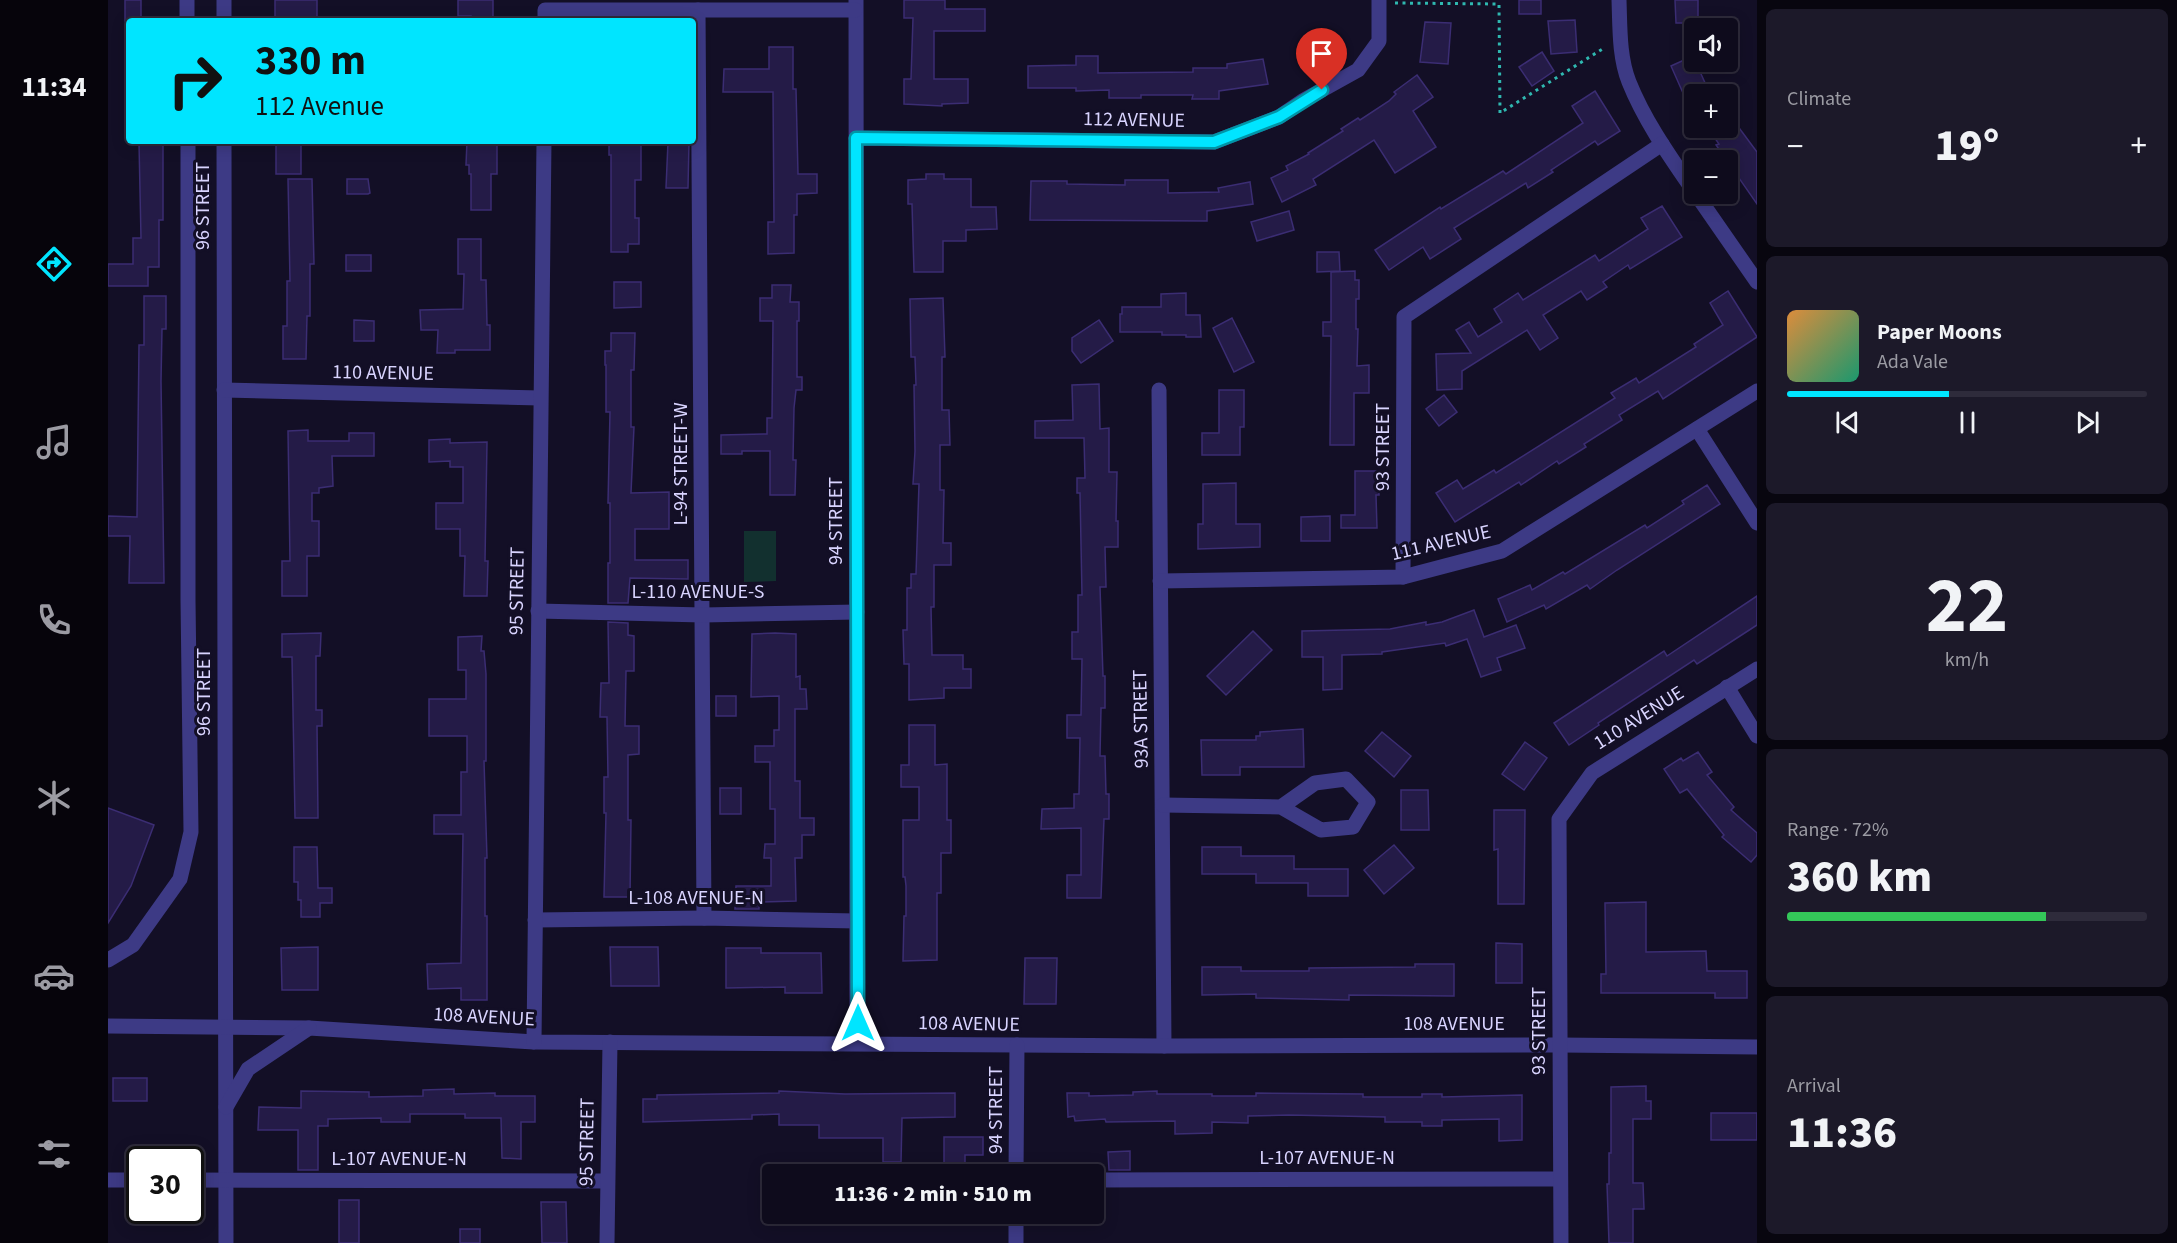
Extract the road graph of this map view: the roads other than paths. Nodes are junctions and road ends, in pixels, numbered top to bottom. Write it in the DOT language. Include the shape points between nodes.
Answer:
graph roads {
  1 [pos="188,0"];
  2 [pos="224,0"];
  3 [pos="1619,0"];
  4 [pos="1378,1"];
  5 [pos="856,5"];
  6 [pos="698,10"];
  7 [pos="545,15"];
  8 [pos="188,18"];
  9 [pos="224,18"];
  10 [pos="856,138"];
  11 [pos="188,144"];
  12 [pos="224,144"];
  13 [pos="544,144"];
  14 [pos="1662,144"];
  15 [pos="1684,177"];
  16 [pos="1703,204"];
  17 [pos="1757,282"];
  18 [pos="224,390"];
  19 [pos="1159,390"];
  20 [pos="1757,391"];
  21 [pos="540,398"];
  22 [pos="1697,429"];
  23 [pos="1757,523"];
  24 [pos="1403,577"];
  25 [pos="1160,581"];
  26 [pos="538,611"];
  27 [pos="857,612"];
  28 [pos="703,615"];
  29 [pos="1757,669"];
  30 [pos="1727,687"];
  31 [pos="1757,736"];
  32 [pos="1163,805"];
  33 [pos="1281,807"];
  34 [pos="1559,819"];
  35 [pos="704,918"];
  36 [pos="535,920"];
  37 [pos="858,921"];
  38 [pos="108,960"];
  39 [pos="108,1026"];
  40 [pos="226,1028"];
  41 [pos="309,1028"];
  42 [pos="534,1042"];
  43 [pos="610,1042"];
  44 [pos="858,1043"];
  45 [pos="1560,1045"];
  46 [pos="1017,1046"];
  47 [pos="1164,1046"];
  48 [pos="1757,1047"];
  49 [pos="225,1110"];
  50 [pos="1017,1164"];
  51 [pos="1560,1179"];
  52 [pos="108,1180"];
  53 [pos="126,1180"];
  54 [pos="204,1180"];
  55 [pos="225,1180"];
  56 [pos="1104,1180"];
  57 [pos="607,1181"];
  58 [pos="1016,1224"];
  59 [pos="226,1243"];
  60 [pos="607,1243"];
  61 [pos="1016,1243"];
  62 [pos="1561,1243"];
  1 -- 8 [label="street"];
  2 -- 9 [label="street"];
  3 -- 14 [label="street" via="1620,38 1628,81"];
  4 -- 10 [label="street, 112 AVENUE" via="1379,41 1358,70 1279,117 1214,142"];
  5 -- 6 [label="street"];
  5 -- 10 [label="street, 94 STREET"];
  6 -- 7 [label="street"];
  6 -- 28 [label="street, L-94 STREET-W"];
  10 -- 27 [label="street, 94 STREET"];
  11 -- 38 [label="street, 96 STREET" via="191,832 180,879 133,945"];
  12 -- 18 [label="street, 96 STREET"];
  13 -- 21 [label="street, 95 STREET"];
  14 -- 15 [label="street"];
  14 -- 24 [label="street, 93 STREET" via="1404,317"];
  16 -- 17 [label="street"];
  18 -- 21 [label="street, 110 AVENUE"];
  18 -- 40 [label="street, 96 STREET"];
  19 -- 25 [label="street, 93A STREET"];
  20 -- 22 [label="street, 111 AVENUE"];
  21 -- 26 [label="street, 95 STREET"];
  22 -- 23 [label="street"];
  22 -- 24 [label="street, 111 AVENUE" via="1502,550"];
  24 -- 25 [label="street, 111 AVENUE"];
  25 -- 32 [label="street, 93A STREET"];
  26 -- 28 [label="street, L-110 AVENUE-S"];
  26 -- 36 [label="street, 95 STREET"];
  27 -- 28 [label="street, L-110 AVENUE-S"];
  27 -- 37 [label="street, 94 STREET"];
  28 -- 35 [label="street, L-94 STREET-W"];
  29 -- 30 [label="street, 110 AVENUE"];
  30 -- 31 [label="street"];
  30 -- 34 [label="street, 110 AVENUE" via="1592,773"];
  32 -- 33 [label="street"];
  32 -- 47 [label="street, 93A STREET"];
  33 -- 33 [label="street" via="1321,830 1353,826 1368,802 1346,779 1315,783"];
  34 -- 45 [label="street, 93 STREET"];
  35 -- 36 [label="street, L-108 AVENUE-N"];
  35 -- 37 [label="street, L-108 AVENUE-N"];
  36 -- 42 [label="street, 95 STREET"];
  37 -- 44 [label="street, 94 STREET"];
  39 -- 40 [label="street, 108 AVENUE"];
  40 -- 41 [label="street, 108 AVENUE"];
  40 -- 49 [label="street, 96 STREET"];
  41 -- 42 [label="street, 108 AVENUE"];
  41 -- 49 [label="street" via="248,1069"];
  42 -- 43 [label="street, 108 AVENUE"];
  43 -- 44 [label="street, 108 AVENUE"];
  43 -- 57 [label="street, 95 STREET"];
  44 -- 46 [label="street, 108 AVENUE"];
  45 -- 47 [label="street, 108 AVENUE"];
  45 -- 48 [label="street, 108 AVENUE"];
  45 -- 51 [label="street, 93 STREET"];
  46 -- 47 [label="street, 108 AVENUE"];
  46 -- 50 [label="street, 94 STREET"];
  49 -- 55 [label="street, 96 STREET"];
  51 -- 56 [label="street, L-107 AVENUE-N"];
  51 -- 62 [label="street, 93 STREET"];
  52 -- 53 [label="street"];
  54 -- 55 [label="street, L-107 AVENUE-N"];
  55 -- 57 [label="street, L-107 AVENUE-N"];
  55 -- 59 [label="street, 96 STREET"];
  57 -- 60 [label="street, 95 STREET"];
  58 -- 61 [label="street"];
}
